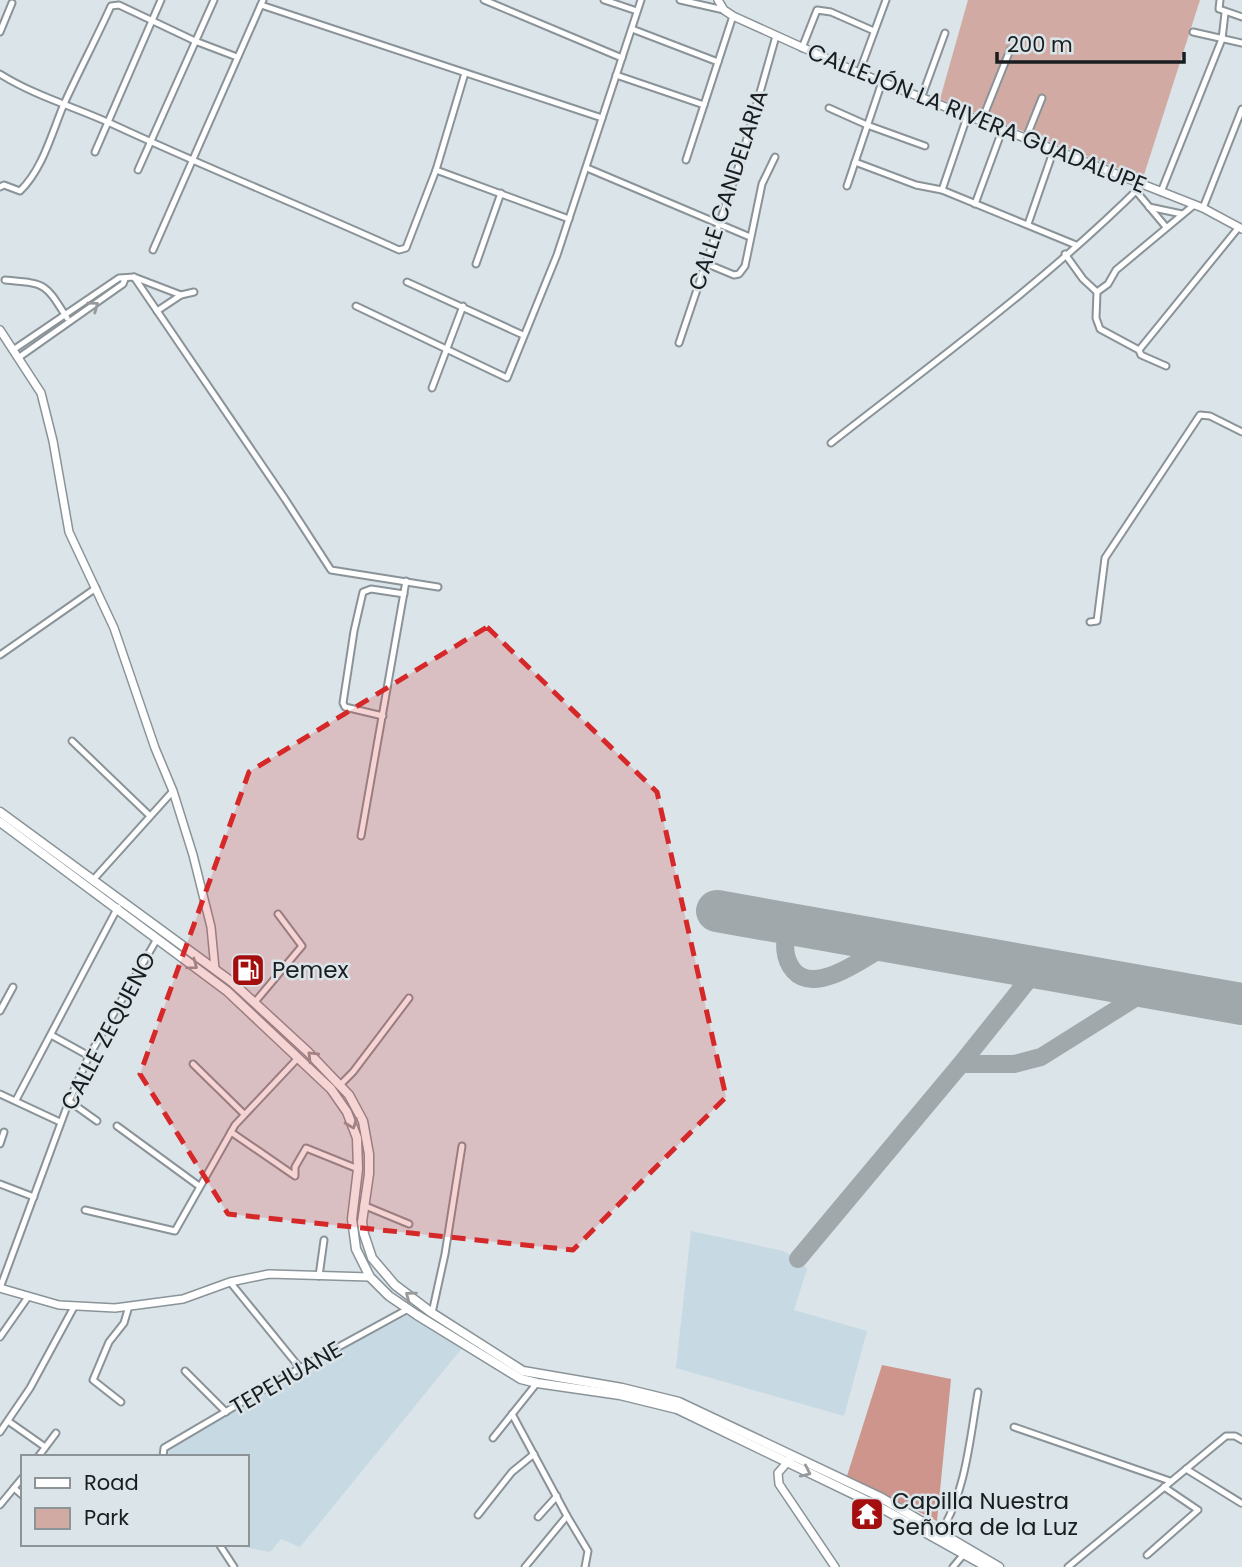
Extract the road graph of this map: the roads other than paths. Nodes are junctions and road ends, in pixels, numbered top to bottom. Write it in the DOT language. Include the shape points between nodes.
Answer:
graph roads {
  1 [pos="161,0"];
  2 [pos="214,0"];
  3 [pos="484,0"];
  4 [pos="604,0"];
  5 [pos="641,0"];
  6 [pos="680,0"];
  7 [pos="718,0"];
  8 [pos="886,0"];
  9 [pos="1220,0"];
  10 [pos="12,3"];
  11 [pos="262,3"];
  12 [pos="724,10"];
  13 [pos="637,11"];
  14 [pos="1225,13"];
  15 [pos="733,16"];
  16 [pos="1242,17"];
  17 [pos="153,20"];
  18 [pos="632,29"];
  19 [pos="874,31"];
  20 [pos="0,32"];
  21 [pos="1193,32"];
  22 [pos="946,33"];
  23 [pos="776,36"];
  24 [pos="1223,39"];
  25 [pos="195,41"];
  26 [pos="1242,43"];
  27 [pos="802,48"];
  28 [pos="1010,50"];
  29 [pos="237,57"];
  30 [pos="622,58"];
  31 [pos="718,62"];
  32 [pos="462,72"];
  33 [pos="859,73"];
  34 [pos="0,74"];
  35 [pos="616,75"];
  36 [pos="882,82"];
  37 [pos="922,96"];
  38 [pos="1042,98"];
  39 [pos="704,105"];
  40 [pos="64,106"];
  41 [pos="829,107"];
  42 [pos="1242,109"];
  43 [pos="968,114"];
  44 [pos="602,118"];
  45 [pos="982,120"];
  46 [pos="109,123"];
  47 [pos="867,125"];
  48 [pos="1003,128"];
  49 [pos="1026,138"];
  50 [pos="150,143"];
  51 [pos="925,146"];
  52 [pos="1054,149"];
  53 [pos="96,152"];
  54 [pos="775,157"];
  55 [pos="191,159"];
  56 [pos="686,160"];
  57 [pos="855,162"];
  58 [pos="587,168"];
  59 [pos="138,170"];
  60 [pos="436,170"];
  61 [pos="847,186"];
  62 [pos="0,187"];
  63 [pos="1139,188"];
  64 [pos="942,190"];
  65 [pos="1161,192"];
  66 [pos="501,193"];
  67 [pos="975,204"];
  68 [pos="1194,205"];
  69 [pos="1149,207"];
  70 [pos="1203,208"];
  71 [pos="1182,214"];
  72 [pos="569,219"];
  73 [pos="719,224"];
  74 [pos="1028,224"];
  75 [pos="1166,228"];
  76 [pos="1241,228"];
  77 [pos="750,237"];
  78 [pos="1076,245"];
  79 [pos="153,250"];
  80 [pos="1065,254"];
  81 [pos="705,263"];
  82 [pos="476,264"];
  83 [pos="134,276"];
  84 [pos="125,279"];
  85 [pos="5,280"];
  86 [pos="407,282"];
  87 [pos="194,292"];
  88 [pos="1097,292"];
  89 [pos="181,295"];
  90 [pos="356,306"];
  91 [pos="463,306"];
  92 [pos="157,311"];
  93 [pos="66,316"];
  94 [pos="70,324"];
  95 [pos="0,330"];
  96 [pos="523,335"];
  97 [pos="679,343"];
  98 [pos="446,349"];
  99 [pos="13,350"];
  100 [pos="1139,351"];
  101 [pos="18,358"];
  102 [pos="1167,366"];
  103 [pos="432,387"];
  104 [pos="1242,432"];
  105 [pos="831,443"];
  106 [pos="406,581"];
  107 [pos="438,587"];
  108 [pos="96,588"];
  109 [pos="404,594"];
  110 [pos="1090,622"];
  111 [pos="0,655"];
  112 [pos="383,716"];
  113 [pos="72,741"];
  114 [pos="173,791"];
  115 [pos="0,812"];
  116 [pos="149,815"];
  117 [pos="0,822"];
  118 [pos="361,836"];
  119 [pos="93,880"];
  120 [pos="120,906"];
  121 [pos="278,914"];
  122 [pos="157,939"];
  123 [pos="215,969"];
  124 [pos="13,987"];
  125 [pos="409,998"];
  126 [pos="255,1002"];
  127 [pos="0,1011"];
  128 [pos="51,1035"];
  129 [pos="89,1056"];
  130 [pos="298,1058"];
  131 [pos="193,1064"];
  132 [pos="340,1084"];
  133 [pos="0,1094"];
  134 [pos="16,1100"];
  135 [pos="69,1101"];
  136 [pos="244,1114"];
  137 [pos="97,1121"];
  138 [pos="60,1122"];
  139 [pos="117,1126"];
  140 [pos="4,1132"];
  141 [pos="231,1132"];
  142 [pos="0,1144"];
  143 [pos="462,1146"];
  144 [pos="358,1169"];
  145 [pos="0,1184"];
  146 [pos="199,1186"];
  147 [pos="34,1197"];
  148 [pos="363,1205"];
  149 [pos="85,1210"];
  150 [pos="409,1224"];
  151 [pos="324,1240"];
  152 [pos="372,1258"];
  153 [pos="361,1264"];
  154 [pos="319,1276"];
  155 [pos="370,1277"];
  156 [pos="230,1282"];
  157 [pos="0,1288"];
  158 [pos="28,1297"];
  159 [pos="129,1306"];
  160 [pos="74,1307"];
  161 [pos="408,1309"];
  162 [pos="432,1312"];
  163 [pos="0,1337"];
  164 [pos="300,1368"];
  165 [pos="185,1371"];
  166 [pos="537,1383"];
  167 [pos="978,1392"];
  168 [pos="121,1402"];
  169 [pos="226,1412"];
  170 [pos="512,1414"];
  171 [pos="8,1421"];
  172 [pos="1014,1427"];
  173 [pos="0,1432"];
  174 [pos="56,1433"];
  175 [pos="493,1438"];
  176 [pos="1242,1440"];
  177 [pos="45,1447"];
  178 [pos="534,1454"];
  179 [pos="39,1455"];
  180 [pos="163,1455"];
  181 [pos="794,1456"];
  182 [pos="786,1462"];
  183 [pos="1186,1469"];
  184 [pos="21,1479"];
  185 [pos="1170,1481"];
  186 [pos="1164,1487"];
  187 [pos="14,1488"];
  188 [pos="21,1494"];
  189 [pos="557,1496"];
  190 [pos="1241,1503"];
  191 [pos="0,1505"];
  192 [pos="478,1515"];
  193 [pos="567,1516"];
  194 [pos="538,1517"];
  195 [pos="941,1532"];
  196 [pos="220,1546"];
  197 [pos="964,1553"];
  198 [pos="1147,1555"];
  199 [pos="234,1567"];
  200 [pos="525,1567"];
  201 [pos="585,1567"];
  202 [pos="835,1567"];
  203 [pos="953,1567"];
  204 [pos="987,1567"];
  205 [pos="999,1567"];
  206 [pos="1068,1567"];
  1 -- 17 [label="street"];
  2 -- 25 [label="street"];
  3 -- 30 [label="street"];
  4 -- 13 [label="street"];
  5 -- 13 [label="street"];
  6 -- 12 [label="street"];
  7 -- 12 [label="street, CALLEJÓN LA RIVERA GUADALUPE"];
  8 -- 19 [label="street"];
  9 -- 14 [label="street" via="1219,9"];
  10 -- 20 [label="street"];
  11 -- 29 [label="street"];
  11 -- 32 [label="street"];
  12 -- 15 [label="street, CALLEJÓN LA RIVERA GUADALUPE"];
  13 -- 18 [label="street"];
  14 -- 16 [label="street"];
  14 -- 24 [label="street"];
  15 -- 23 [label="street, CALLEJÓN LA RIVERA GUADALUPE"];
  15 -- 31 [label="street"];
  17 -- 25 [label="street"];
  17 -- 40 [label="street" via="111,6"];
  17 -- 46 [label="street"];
  18 -- 30 [label="street"];
  18 -- 31 [label="street"];
  19 -- 27 [label="street" via="817,10"];
  19 -- 33 [label="street"];
  21 -- 24 [label="street"];
  22 -- 37 [label="street"];
  23 -- 27 [label="street, CALLEJÓN LA RIVERA GUADALUPE"];
  23 -- 73 [label="street, CALLE CANDELARIA"];
  24 -- 26 [label="street"];
  24 -- 65 [label="street"];
  25 -- 29 [label="street"];
  25 -- 50 [label="street"];
  27 -- 33 [label="street, CALLEJÓN LA RIVERA GUADALUPE"];
  28 -- 45 [label="street"];
  29 -- 55 [label="street"];
  30 -- 35 [label="street"];
  31 -- 39 [label="street"];
  32 -- 44 [label="street"];
  32 -- 60 [label="street"];
  33 -- 36 [label="street, CALLEJÓN LA RIVERA GUADALUPE"];
  34 -- 40 [label="street"];
  35 -- 39 [label="street"];
  35 -- 44 [label="street"];
  36 -- 37 [label="street, CALLEJÓN LA RIVERA GUADALUPE"];
  36 -- 47 [label="street"];
  37 -- 43 [label="street, CALLEJÓN LA RIVERA GUADALUPE"];
  38 -- 49 [label="street"];
  39 -- 56 [label="street"];
  40 -- 46 [label="street"];
  40 -- 62 [label="street" via="26,185 20,191"];
  41 -- 47 [label="street"];
  42 -- 70 [label="street"];
  43 -- 45 [label="street, CALLEJÓN LA RIVERA GUADALUPE"];
  43 -- 64 [label="street"];
  44 -- 58 [label="street"];
  45 -- 48 [label="street, CALLEJÓN LA RIVERA GUADALUPE"];
  46 -- 50 [label="street"];
  46 -- 53 [label="street"];
  47 -- 51 [label="street"];
  47 -- 57 [label="street"];
  48 -- 49 [label="street, CALLEJÓN LA RIVERA GUADALUPE"];
  48 -- 67 [label="street"];
  49 -- 52 [label="street, CALLEJÓN LA RIVERA GUADALUPE"];
  50 -- 55 [label="street"];
  50 -- 59 [label="street"];
  52 -- 63 [label="street, CALLEJÓN LA RIVERA GUADALUPE"];
  52 -- 74 [label="street"];
  54 -- 77 [label="street" via="762,184"];
  55 -- 60 [label="street" via="399,250 405,248"];
  55 -- 79 [label="street"];
  57 -- 61 [label="street"];
  57 -- 64 [label="street"];
  58 -- 72 [label="street"];
  58 -- 73 [label="street"];
  60 -- 66 [label="street"];
  63 -- 65 [label="street, CALLEJÓN LA RIVERA GUADALUPE"];
  63 -- 69 [label="street"];
  63 -- 78 [label="street"];
  64 -- 67 [label="street"];
  65 -- 68 [label="street, CALLEJÓN LA RIVERA GUADALUPE"];
  66 -- 72 [label="street"];
  66 -- 82 [label="street"];
  67 -- 74 [label="street"];
  68 -- 70 [label="street, CALLEJÓN LA RIVERA GUADALUPE"];
  68 -- 71 [label="street"];
  69 -- 71 [label="street"];
  69 -- 75 [label="street"];
  70 -- 76 [label="street, CALLEJÓN LA RIVERA GUADALUPE"];
  71 -- 75 [label="street"];
  72 -- 96 [label="street"];
  73 -- 77 [label="street"];
  73 -- 81 [label="street, CALLE CANDELARIA"];
  74 -- 78 [label="street"];
  75 -- 88 [label="street"];
  76 -- 100 [label="street"];
  77 -- 81 [label="street" via="739,274"];
  78 -- 80 [label="street"];
  80 -- 88 [label="street"];
  80 -- 105 [label="street"];
  81 -- 97 [label="street, CALLE CANDELARIA"];
  83 -- 84 [label="street"];
  83 -- 89 [label="street"];
  83 -- 92 [label="street"];
  84 -- 93 [label="street" via="119,278"];
  94 -- 84 [label="street, one-way"];
  85 -- 93 [label="street" via="45,286"];
  86 -- 91 [label="street"];
  87 -- 89 [label="street"];
  88 -- 100 [label="street" via="1100,329"];
  89 -- 92 [label="street"];
  90 -- 98 [label="street"];
  91 -- 96 [label="street"];
  91 -- 98 [label="street"];
  92 -- 106 [label="street" via="331,570"];
  93 -- 94 [label="street"];
  93 -- 99 [label="street"];
  94 -- 101 [label="street"];
  95 -- 99 [label="street"];
  96 -- 98 [label="street" via="506,378"];
  98 -- 103 [label="street"];
  99 -- 101 [label="street"];
  100 -- 102 [label="street"];
  101 -- 108 [label="street" via="41,393 69,532"];
  104 -- 110 [label="street" via="1200,415 1105,558 1097,621"];
  106 -- 107 [label="street"];
  106 -- 109 [label="street"];
  108 -- 111 [label="street"];
  108 -- 114 [label="street"];
  109 -- 112 [label="street"];
  109 -- 112 [label="street" via="363,592 346,682 345,707"];
  112 -- 118 [label="street"];
  113 -- 116 [label="street"];
  114 -- 116 [label="street"];
  114 -- 123 [label="street" via="211,927"];
  115 -- 119 [label="main road"];
  116 -- 119 [label="street"];
  117 -- 120 [label="main road"];
  119 -- 120 [label="main road"];
  120 -- 122 [label="main road"];
  120 -- 123 [label="main road"];
  120 -- 128 [label="street"];
  121 -- 126 [label="street" via="302,946"];
  122 -- 129 [label="street, CALLE ZEQUENO"];
  122 -- 130 [label="main road, one-way" via="228,991"];
  123 -- 126 [label="main road"];
  124 -- 127 [label="street"];
  125 -- 132 [label="street"];
  132 -- 126 [label="main road, one-way"];
  128 -- 129 [label="street"];
  128 -- 134 [label="street"];
  129 -- 135 [label="street, CALLE ZEQUENO"];
  130 -- 136 [label="street"];
  130 -- 144 [label="main road, one-way" via="331,1089 347,1112 357,1138"];
  131 -- 136 [label="street"];
  132 -- 148 [label="main road" via="356,1104 368,1138 369,1174"];
  133 -- 134 [label="street"];
  134 -- 138 [label="street"];
  135 -- 137 [label="street"];
  135 -- 138 [label="street, CALLE ZEQUENO"];
  136 -- 141 [label="street"];
  138 -- 147 [label="street, CALLE ZEQUENO"];
  139 -- 146 [label="street"];
  140 -- 142 [label="street"];
  141 -- 144 [label="street" via="295,1176 306,1148"];
  141 -- 146 [label="street"];
  143 -- 162 [label="street"];
  144 -- 153 [label="main road" via="352,1219"];
  145 -- 147 [label="street"];
  146 -- 149 [label="street" via="175,1231"];
  147 -- 157 [label="street, CALLE ZEQUENO"];
  148 -- 150 [label="street"];
  148 -- 152 [label="main road" via="363,1234"];
  151 -- 154 [label="street"];
  152 -- 153 [label="main road"];
  162 -- 152 [label="main road, one-way" via="395,1285"];
  153 -- 155 [label="main road"];
  154 -- 155 [label="street"];
  154 -- 156 [label="street" via="269,1274"];
  155 -- 161 [label="main road"];
  156 -- 159 [label="street" via="183,1299"];
  156 -- 164 [label="street"];
  157 -- 158 [label="street"];
  158 -- 160 [label="street"];
  158 -- 163 [label="street"];
  159 -- 160 [label="street"];
  159 -- 168 [label="street" via="93,1380"];
  160 -- 171 [label="street"];
  161 -- 164 [label="street, TEPEHUANE"];
  161 -- 166 [label="main road" via="521,1379"];
  162 -- 181 [label="main road" via="523,1371 679,1402"];
  164 -- 169 [label="street, TEPEHUANE"];
  165 -- 169 [label="street"];
  166 -- 170 [label="street"];
  166 -- 182 [label="main road" via="677,1409"];
  167 -- 195 [label="street" via="960,1486"];
  169 -- 180 [label="street, TEPEHUANE" via="164,1448"];
  170 -- 175 [label="street"];
  170 -- 178 [label="street"];
  171 -- 173 [label="street"];
  171 -- 177 [label="street"];
  172 -- 185 [label="street"];
  174 -- 177 [label="street"];
  176 -- 183 [label="street" via="1226,1436"];
  177 -- 179 [label="street"];
  178 -- 189 [label="street"];
  178 -- 192 [label="street" via="512,1472"];
  181 -- 182 [label="street"];
  181 -- 195 [label="main road"];
  182 -- 197 [label="main road, one-way" via="876,1504"];
  182 -- 202 [label="street" via="778,1473 779,1484"];
  183 -- 185 [label="street"];
  183 -- 190 [label="street"];
  184 -- 187 [label="street"];
  185 -- 186 [label="street"];
  186 -- 198 [label="street" via="1198,1510"];
  186 -- 206 [label="street"];
  187 -- 188 [label="street"];
  187 -- 191 [label="street"];
  189 -- 193 [label="street"];
  189 -- 194 [label="street"];
  193 -- 200 [label="street"];
  193 -- 201 [label="street" via="588,1551"];
  195 -- 205 [label="main road"];
  196 -- 199 [label="street"];
  197 -- 203 [label="street"];
  197 -- 204 [label="main road"];
}
